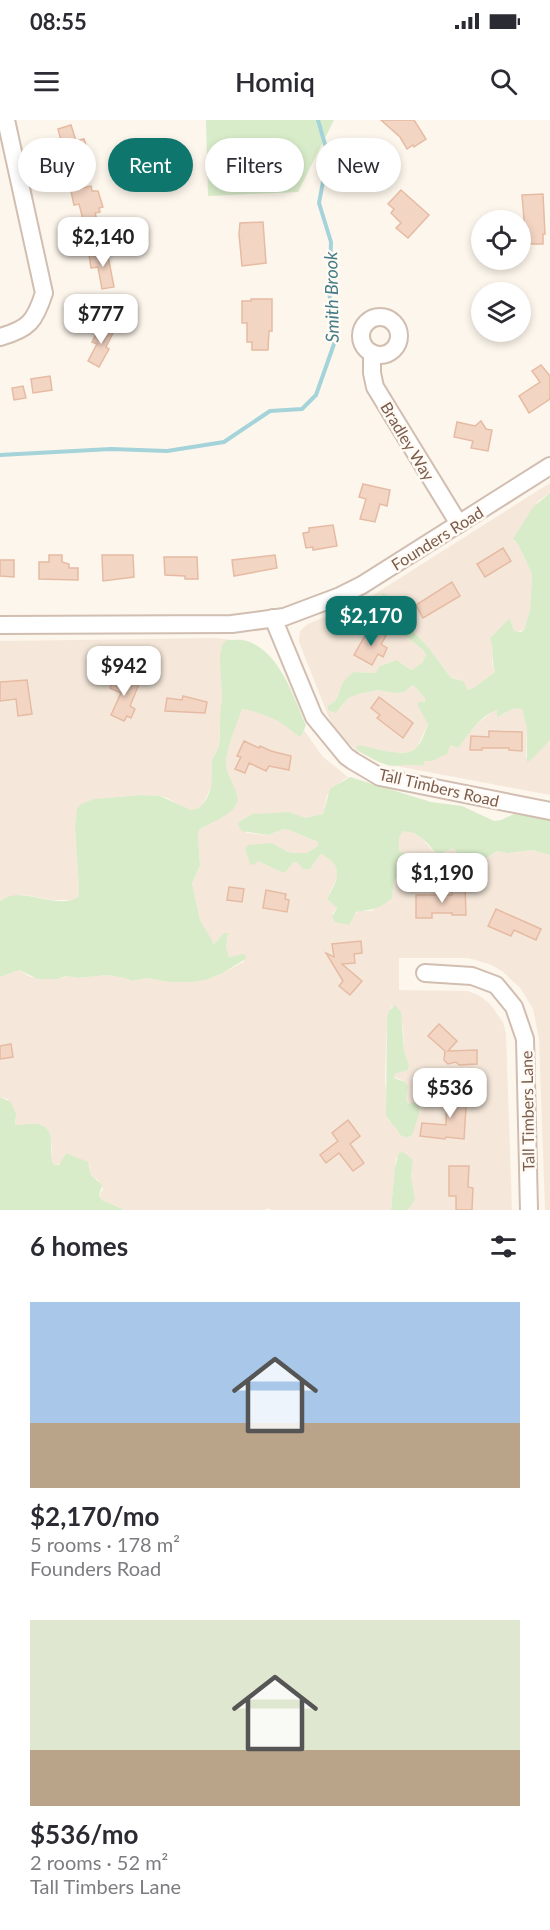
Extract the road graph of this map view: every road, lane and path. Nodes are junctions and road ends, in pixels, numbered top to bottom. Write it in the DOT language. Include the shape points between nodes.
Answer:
graph roads {
  1 [pos="6,120"];
  2 [pos="0,337"];
  3 [pos="372,353"];
  4 [pos="550,466"];
  5 [pos="459,524"];
  6 [pos="273,618"];
  7 [pos="0,626"];
  8 [pos="550,811"];
  9 [pos="424,973"];
  10 [pos="529,1210"];
  1 -- 2 [label="street" via="44,293 36,316 18,332"];
  3 -- 5 [label="street, Bradley Way" via="375,387"];
  4 -- 5 [label="street, Founders Road"];
  5 -- 6 [label="street, Founders Road" via="340,596"];
  6 -- 7 [label="street, Founders Road" via="232,624"];
  6 -- 8 [label="street, Tall Timbers Road" via="314,717 353,761 380,777"];
  9 -- 10 [label="street, Tall Timbers Lane" via="472,976 496,985 514,1007 525,1039"];
}
